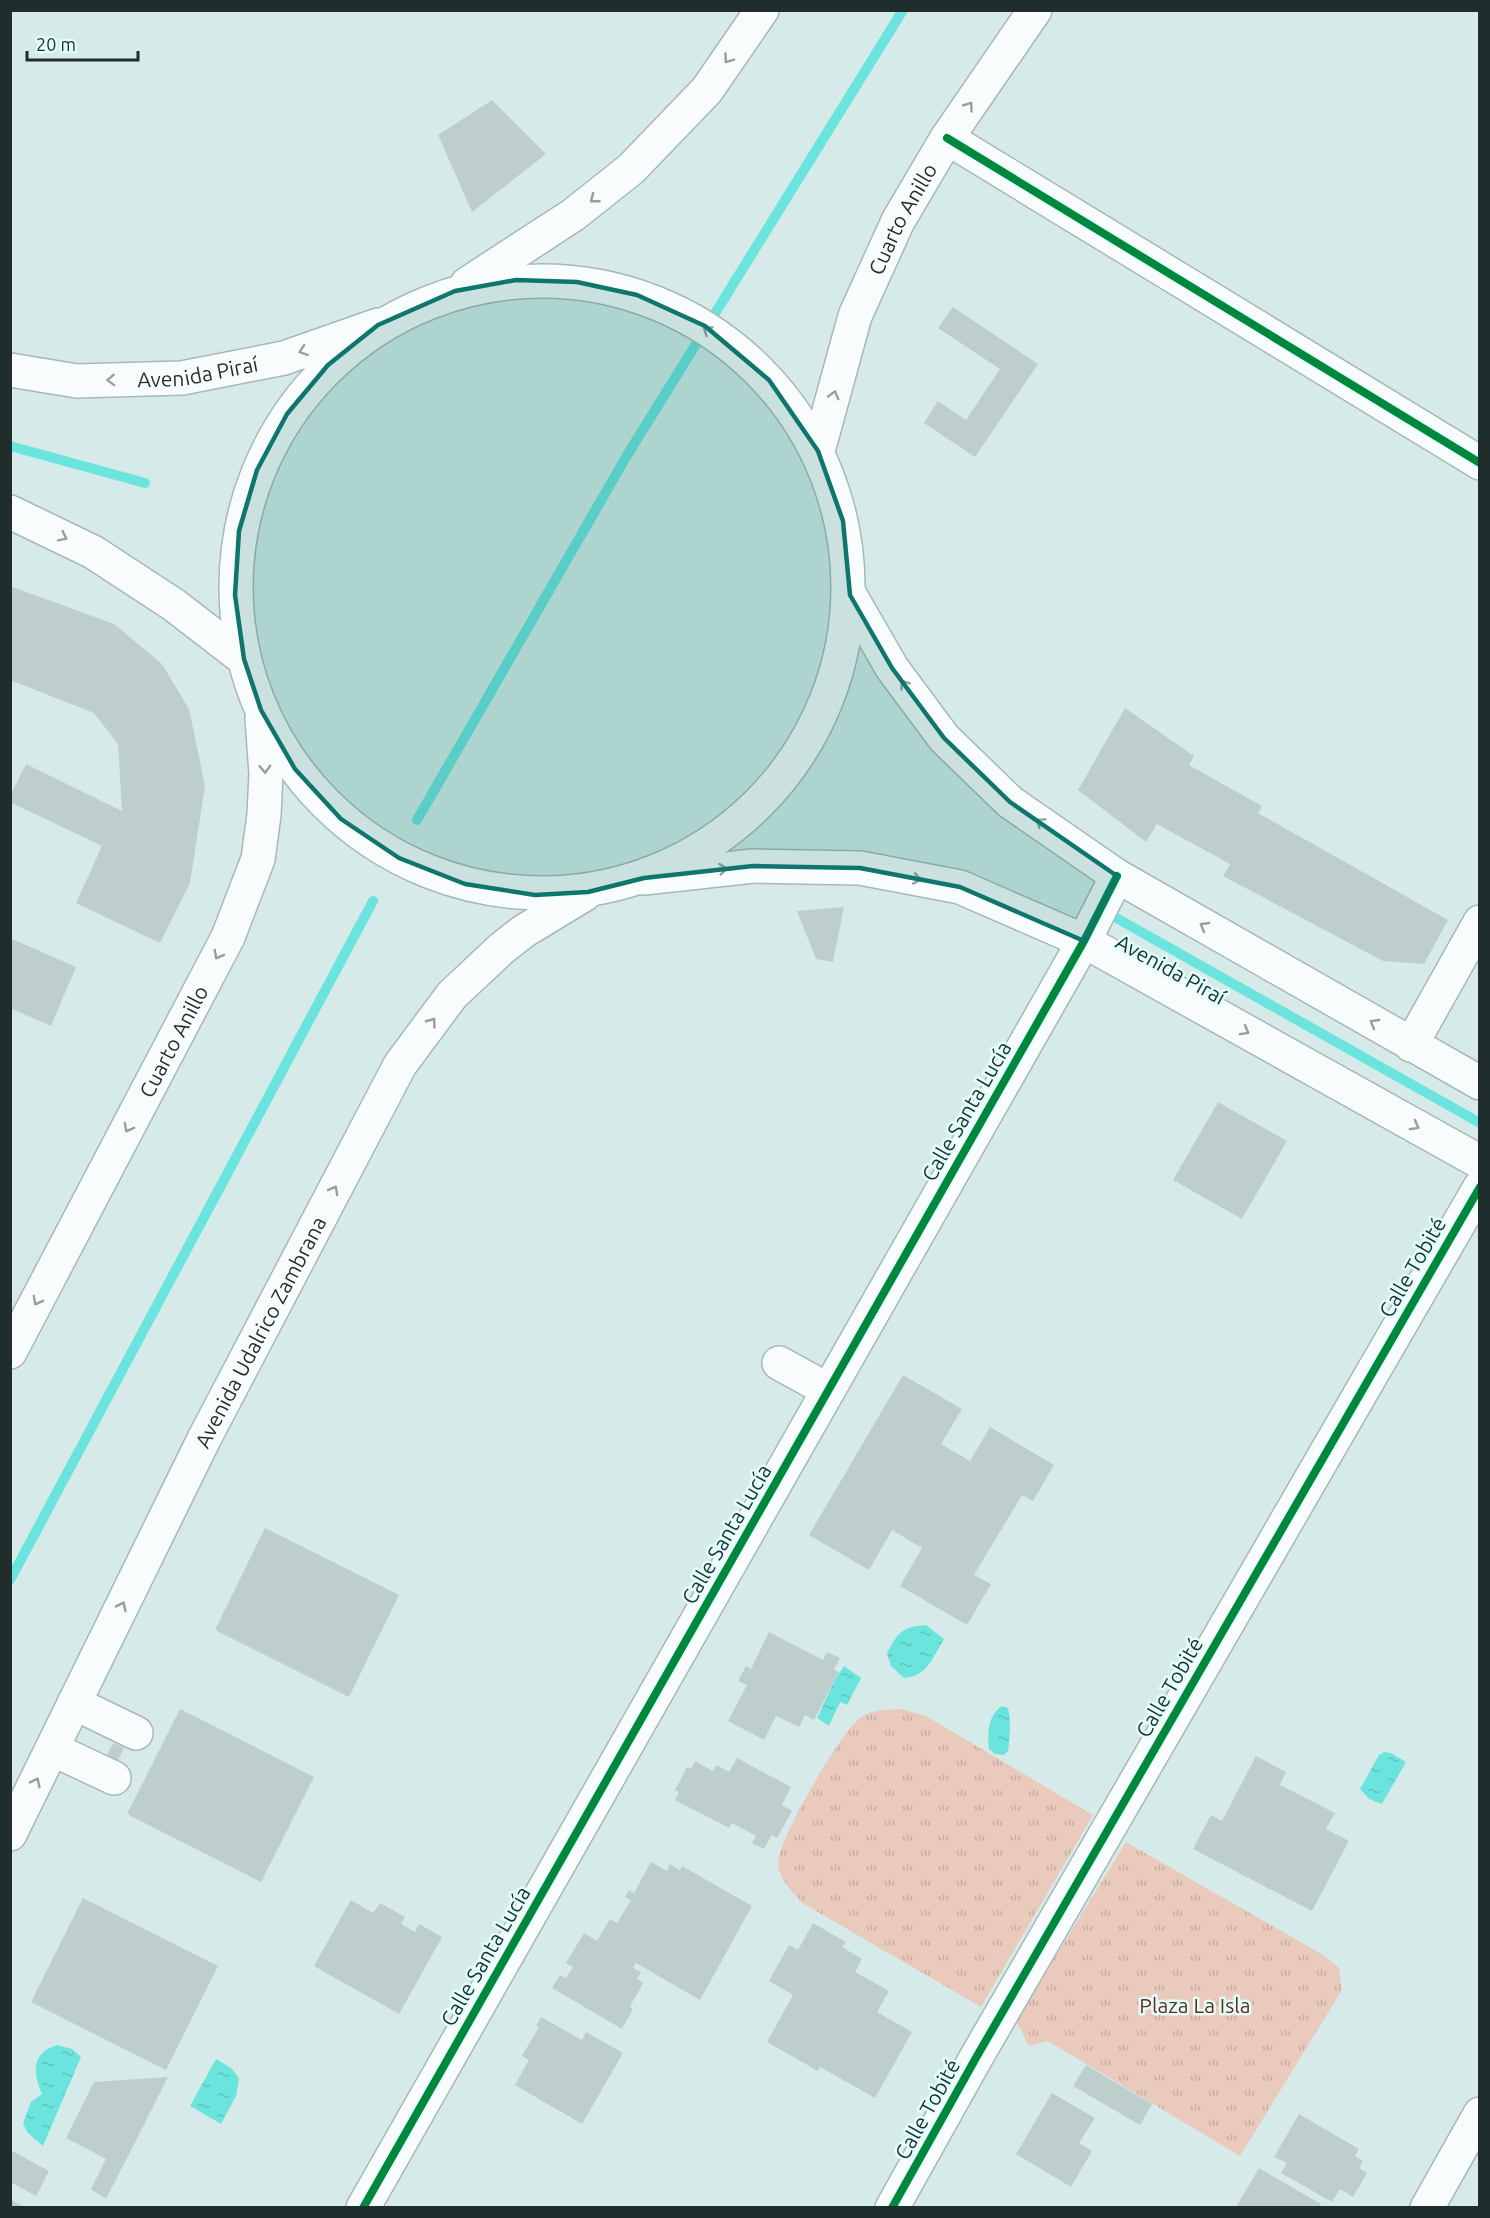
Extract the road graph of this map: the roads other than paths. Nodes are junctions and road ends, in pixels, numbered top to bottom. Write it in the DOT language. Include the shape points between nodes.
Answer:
graph roads {
  1 [pos="762,10"];
  2 [pos="1035,10"];
  3 [pos="947,138"];
  4 [pos="455,291"];
  5 [pos="378,325"];
  6 [pos="10,370"];
  7 [pos="818,451"];
  8 [pos="1479,463"];
  9 [pos="10,512"];
  10 [pos="849,595"];
  11 [pos="244,659"];
  12 [pos="261,710"];
  13 [pos="644,878"];
  14 [pos="1115,881"];
  15 [pos="588,892"];
  16 [pos="1479,922"];
  17 [pos="1087,936"];
  18 [pos="1411,1045"];
  19 [pos="1479,1083"];
  20 [pos="1479,1162"];
  21 [pos="1479,1186"];
  22 [pos="10,1352"];
  23 [pos="779,1363"];
  24 [pos="828,1390"];
  25 [pos="75,1703"];
  26 [pos="136,1733"];
  27 [pos="52,1749"];
  28 [pos="114,1778"];
  29 [pos="10,1834"];
  30 [pos="1479,2114"];
  31 [pos="363,2208"];
  32 [pos="892,2208"];
  33 [pos="1427,2208"];
  1 -- 4 [label="main road, one-way" via="707,90 631,169 573,215"];
  3 -- 2 [label="main road, Cuarto Anillo, one-way"];
  7 -- 3 [label="main road, Cuarto Anillo, one-way" via="855,316 898,221"];
  3 -- 8 [label="main road"];
  4 -- 5 [label="main road"];
  7 -- 4 [label="main road, one-way" via="769,380 705,326 637,295 577,282 526,280"];
  5 -- 6 [label="main road, Avenida Piraí, one-way" via="284,358 182,378 77,381"];
  5 -- 11 [label="main road" via="328,365 287,414 257,470 239,531 236,574"];
  7 -- 10 [label="main road" via="843,521"];
  9 -- 11 [label="main road, one-way" via="93,552 174,605"];
  10 -- 13 [label="main road" via="840,668 811,737 768,797 711,845"];
  14 -- 10 [label="main road, one-way" via="1010,802 944,738 892,668"];
  11 -- 12 [label="main road"];
  12 -- 15 [label="main road" via="295,769 341,819 399,858 465,884 535,895"];
  12 -- 22 [label="main road, Cuarto Anillo, one-way" via="266,774 258,859 228,937"];
  13 -- 15 [label="main road"];
  13 -- 17 [label="main road, Avenida Piraí, one-way" via="753,866 860,868 960,887"];
  14 -- 17 [label="main road, Calle Santa Lucía"];
  18 -- 14 [label="main road, one-way"];
  25 -- 15 [label="main road, Avenida Udalrico Zambrana, one-way" via="204,1439 400,1065 452,995 501,949"];
  16 -- 18 [label="main road"];
  17 -- 20 [label="main road, Avenida Piraí, one-way"];
  17 -- 24 [label="main road, Calle Santa Lucía"];
  18 -- 19 [label="main road"];
  21 -- 32 [label="main road, Calle Tobité"];
  23 -- 24 [label="main road"];
  24 -- 31 [label="main road, Calle Santa Lucía"];
  25 -- 26 [label="main road"];
  25 -- 27 [label="main road, Avenida Udalrico Zambrana"];
  27 -- 28 [label="main road"];
  29 -- 27 [label="main road, Avenida Udalrico Zambrana, one-way"];
  30 -- 33 [label="main road"];
}
